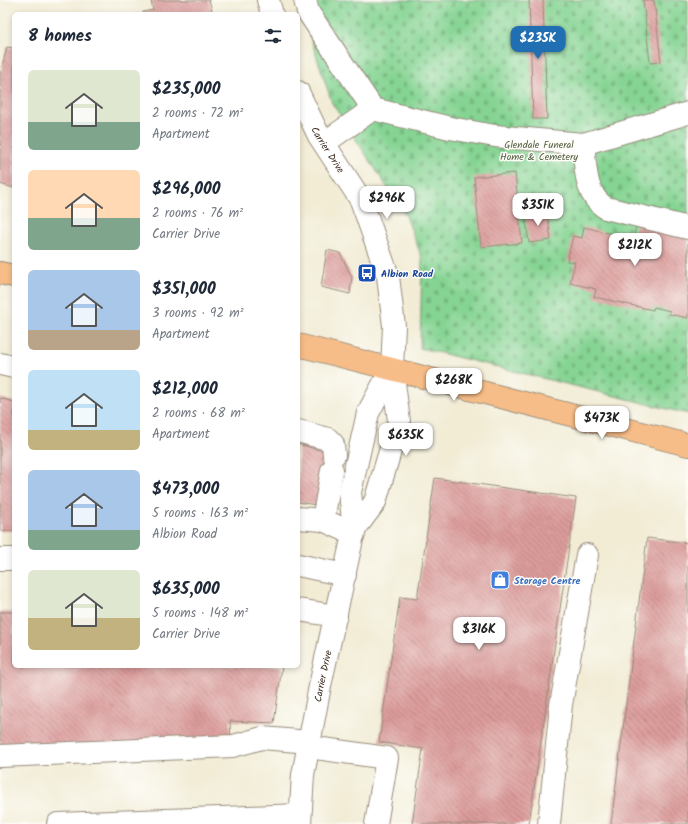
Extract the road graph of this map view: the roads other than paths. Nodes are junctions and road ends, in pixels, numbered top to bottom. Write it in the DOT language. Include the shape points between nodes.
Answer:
graph roads {
  1 [pos="268,0"];
  2 [pos="305,0"];
  3 [pos="271,12"];
  4 [pos="300,99"];
  5 [pos="373,109"];
  6 [pos="688,113"];
  7 [pos="324,143"];
  8 [pos="583,144"];
  9 [pos="688,228"];
  10 [pos="0,273"];
  11 [pos="12,276"];
  12 [pos="300,345"];
  13 [pos="0,364"];
  14 [pos="12,367"];
  15 [pos="392,368"];
  16 [pos="300,432"];
  17 [pos="688,445"];
  18 [pos="300,518"];
  19 [pos="323,520"];
  20 [pos="354,532"];
  21 [pos="587,555"];
  22 [pos="0,559"];
  23 [pos="12,559"];
  24 [pos="300,565"];
  25 [pos="345,575"];
  26 [pos="300,610"];
  27 [pos="336,616"];
  28 [pos="309,745"];
  29 [pos="0,756"];
  30 [pos="300,819"];
  31 [pos="58,824"];
  32 [pos="376,824"];
  33 [pos="549,824"];
  1 -- 3 [label="street"];
  2 -- 5 [label="street" via="308,12"];
  4 -- 7 [label="street, Carrier Drive"];
  5 -- 7 [label="street"];
  5 -- 8 [label="street" via="450,128 496,136"];
  6 -- 8 [label="street"];
  7 -- 15 [label="street, Carrier Drive" via="361,200 388,276 394,326"];
  8 -- 9 [label="street" via="591,194 597,203 606,208"];
  10 -- 11 [label="main road"];
  12 -- 15 [label="main road"];
  13 -- 14 [label="street"];
  15 -- 17 [label="main road"];
  15 -- 20 [label="street, Carrier Drive" via="368,413 350,492"];
  15 -- 20 [label="street, Carrier Drive" via="399,421 375,502"];
  16 -- 19 [label="street" via="328,439 333,444 333,462"];
  18 -- 19 [label="street"];
  19 -- 20 [label="street"];
  20 -- 25 [label="street, Carrier Drive"];
  21 -- 33 [label="street" via="561,706"];
  22 -- 23 [label="street"];
  24 -- 25 [label="street"];
  25 -- 27 [label="street, Carrier Drive"];
  26 -- 27 [label="street"];
  27 -- 28 [label="street, Carrier Drive"];
  28 -- 29 [label="street" via="262,738 233,746"];
  28 -- 30 [label="street, Carrier Drive" via="303,775"];
  28 -- 32 [label="street" via="386,758"];
  30 -- 31 [label="street"];
}
